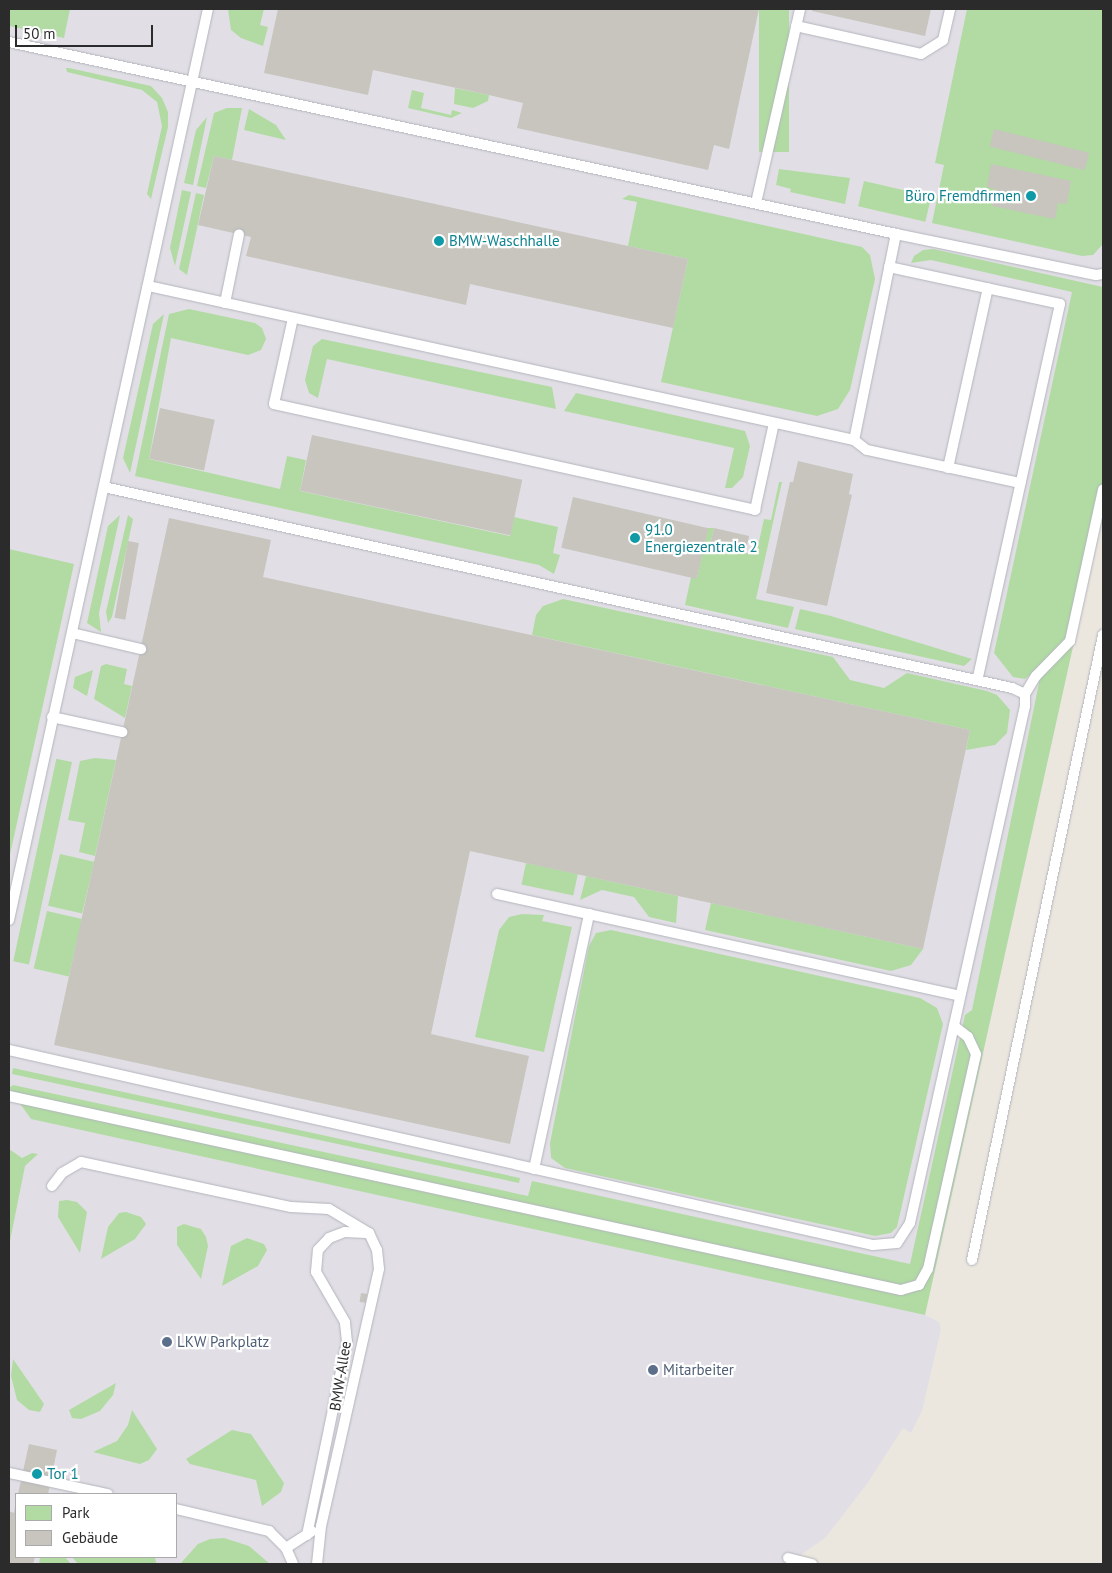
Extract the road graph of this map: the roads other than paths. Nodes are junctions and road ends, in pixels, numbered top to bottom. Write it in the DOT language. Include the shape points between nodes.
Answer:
graph roads {
  1 [pos="208,9"];
  2 [pos="800,9"];
  3 [pos="950,9"];
  4 [pos="796,26"];
  5 [pos="9,42"];
  6 [pos="192,82"];
  7 [pos="756,203"];
  8 [pos="239,234"];
  9 [pos="896,234"];
  10 [pos="889,267"];
  11 [pos="1103,274"];
  12 [pos="148,286"];
  13 [pos="988,288"];
  14 [pos="225,303"];
  15 [pos="293,318"];
  16 [pos="774,423"];
  17 [pos="854,440"];
  18 [pos="948,468"];
  19 [pos="1020,483"];
  20 [pos="104,488"];
  21 [pos="1103,490"];
  22 [pos="72,633"];
  23 [pos="1103,635"];
  24 [pos="140,649"];
  25 [pos="977,680"];
  26 [pos="1025,694"];
  27 [pos="52,717"];
  28 [pos="122,732"];
  29 [pos="496,894"];
  30 [pos="589,914"];
  31 [pos="9,920"];
  32 [pos="960,996"];
  33 [pos="954,1026"];
  34 [pos="9,1050"];
  35 [pos="9,1096"];
  36 [pos="534,1169"];
  37 [pos="52,1186"];
  38 [pos="369,1233"];
  39 [pos="972,1260"];
  40 [pos="9,1473"];
  41 [pos="103,1493"];
  42 [pos="178,1509"];
  43 [pos="321,1526"];
  44 [pos="307,1535"];
  45 [pos="286,1548"];
  46 [pos="788,1558"];
  47 [pos="293,1564"];
  48 [pos="317,1564"];
  49 [pos="812,1564"];
  1 -- 6 [label="lane"];
  2 -- 4 [label="lane"];
  3 -- 4 [label="lane" via="943,40 921,54"];
  4 -- 7 [label="lane"];
  5 -- 6 [label="lane"];
  6 -- 7 [label="lane"];
  6 -- 12 [label="lane"];
  7 -- 9 [label="lane"];
  8 -- 14 [label="lane"];
  9 -- 10 [label="lane"];
  9 -- 11 [label="lane"];
  10 -- 13 [label="lane"];
  10 -- 17 [label="lane"];
  12 -- 14 [label="lane"];
  12 -- 20 [label="lane"];
  13 -- 18 [label="lane"];
  13 -- 19 [label="lane" via="1060,304"];
  14 -- 15 [label="lane"];
  15 -- 16 [label="lane"];
  15 -- 16 [label="lane" via="274,404 717,502 756,510"];
  16 -- 17 [label="lane"];
  17 -- 18 [label="lane" via="867,450"];
  18 -- 19 [label="lane"];
  19 -- 25 [label="lane"];
  20 -- 22 [label="lane"];
  20 -- 25 [label="lane"];
  21 -- 26 [label="lane" via="1070,641 1036,676"];
  22 -- 24 [label="lane"];
  22 -- 27 [label="lane"];
  23 -- 39 [label="lane"];
  25 -- 26 [label="lane"];
  26 -- 32 [label="lane" via="1025,706"];
  27 -- 28 [label="lane"];
  27 -- 31 [label="lane"];
  29 -- 30 [label="lane"];
  30 -- 32 [label="lane"];
  30 -- 36 [label="lane"];
  32 -- 33 [label="lane"];
  33 -- 35 [label="lane" via="968,1037 976,1054 928,1269 919,1285 901,1290"];
  33 -- 36 [label="lane" via="910,1222 897,1243 873,1245"];
  34 -- 36 [label="lane"];
  37 -- 38 [label="lane" via="62,1173 81,1162 291,1207 329,1209"];
  38 -- 43 [label="lane" via="377,1250 379,1269"];
  38 -- 44 [label="lane, BMW-Allee" via="345,1232 329,1238 318,1250 316,1272 345,1322 347,1342"];
  40 -- 41 [label="lane"];
  42 -- 45 [label="lane" via="269,1531"];
  43 -- 44 [label="lane"];
  43 -- 48 [label="lane"];
  44 -- 45 [label="lane"];
  45 -- 47 [label="lane"];
  46 -- 49 [label="lane"];
}
